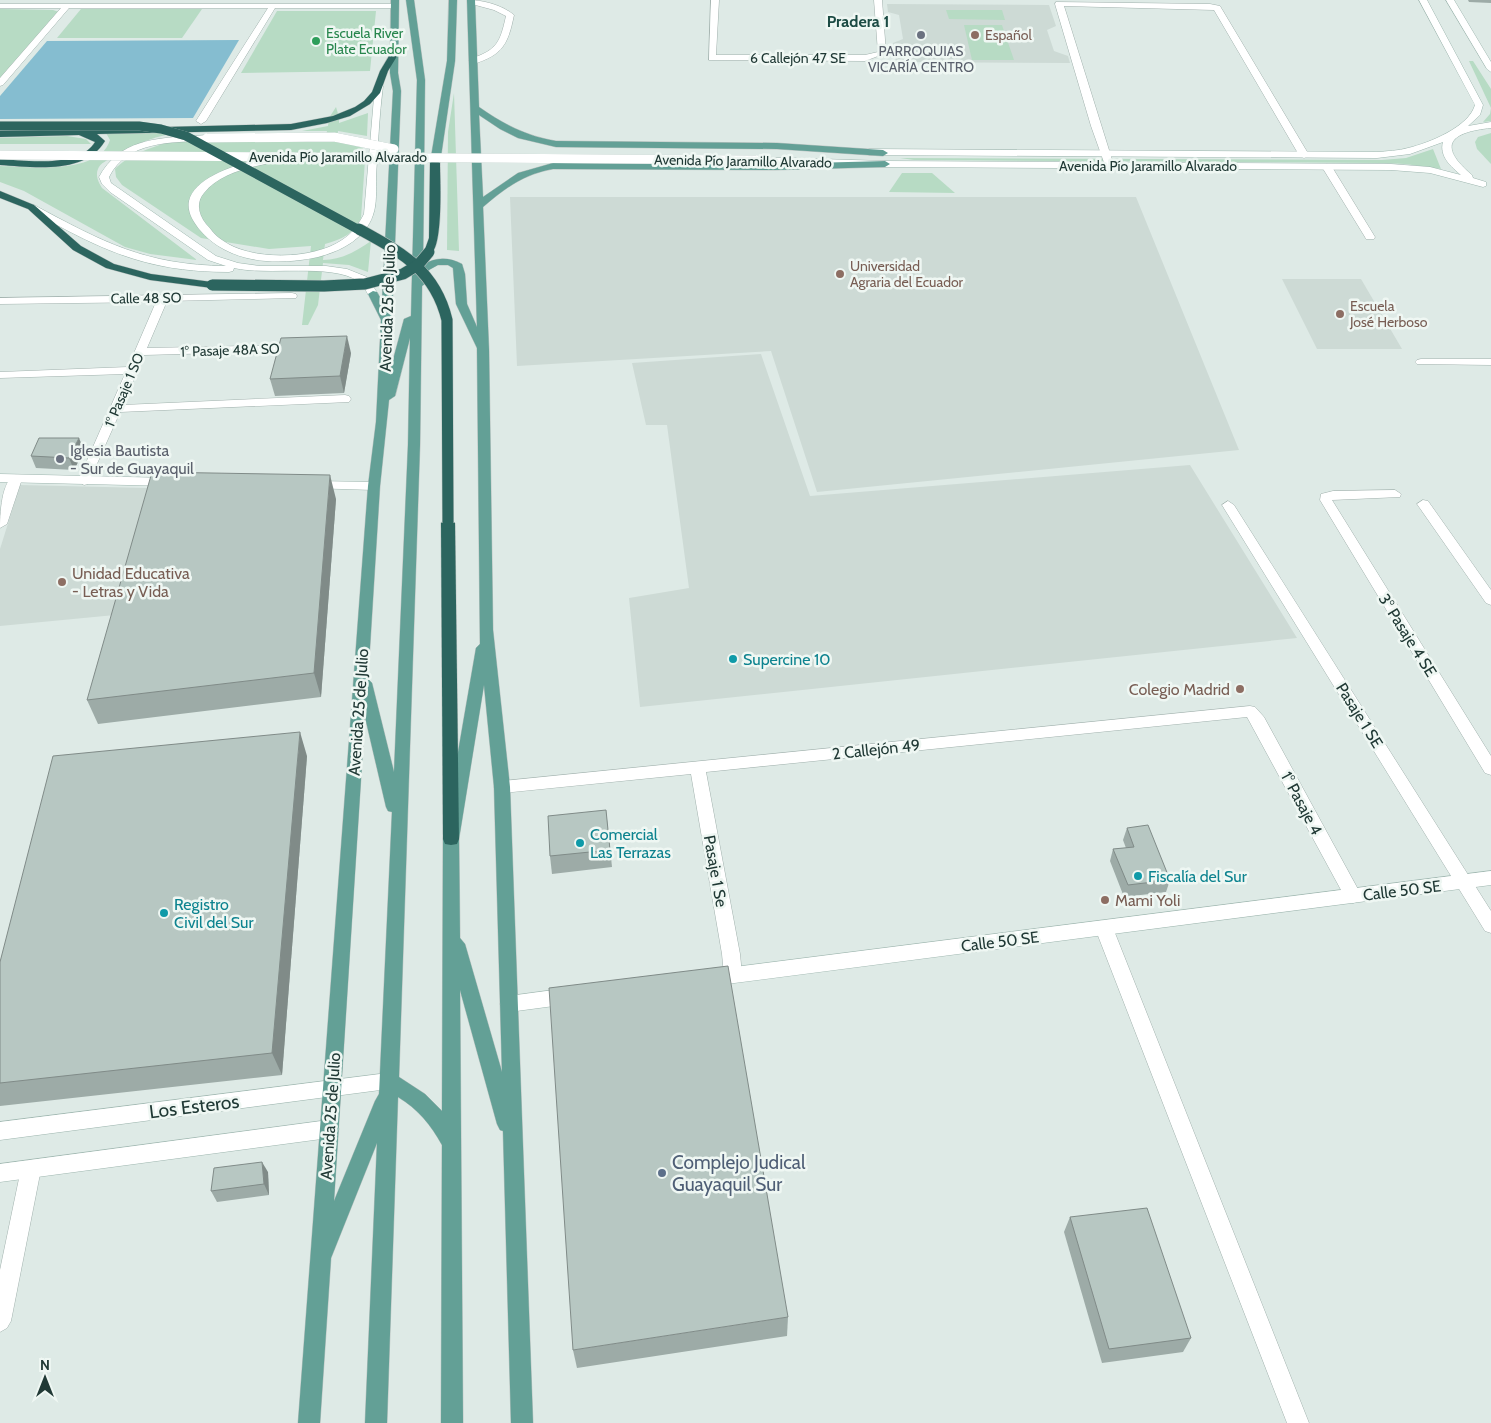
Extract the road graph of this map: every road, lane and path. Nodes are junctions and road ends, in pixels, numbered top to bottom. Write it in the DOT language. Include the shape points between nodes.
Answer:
graph roads {
  1 [pos="410,0"];
  2 [pos="453,0"];
  3 [pos="715,0"];
  4 [pos="878,0"];
  5 [pos="1423,0"];
  6 [pos="1450,0"];
  7 [pos="471,1"];
  8 [pos="395,3"];
  9 [pos="0,6"];
  10 [pos="67,6"];
  11 [pos="273,6"];
  12 [pos="410,18"];
  13 [pos="454,26"];
  14 [pos="395,53"];
  15 [pos="472,61"];
  16 [pos="1491,69"];
  17 [pos="0,83"];
  18 [pos="379,86"];
  19 [pos="474,107"];
  20 [pos="201,121"];
  21 [pos="1491,125"];
  22 [pos="0,126"];
  23 [pos="69,132"];
  24 [pos="0,134"];
  25 [pos="1454,134"];
  26 [pos="0,148"];
  27 [pos="398,150"];
  28 [pos="883,153"];
  29 [pos="1105,154"];
  30 [pos="0,155"];
  31 [pos="1304,155"];
  32 [pos="299,156"];
  33 [pos="756,156"];
  34 [pos="0,162"];
  35 [pos="435,163"];
  36 [pos="885,164"];
  37 [pos="1109,166"];
  38 [pos="1327,167"];
  39 [pos="1487,186"];
  40 [pos="0,194"];
  41 [pos="478,206"];
  42 [pos="31,207"];
  43 [pos="1370,237"];
  44 [pos="260,269"];
  45 [pos="373,294"];
  46 [pos="292,296"];
  47 [pos="416,296"];
  48 [pos="163,298"];
  49 [pos="0,301"];
  50 [pos="387,320"];
  51 [pos="309,348"];
  52 [pos="483,350"];
  53 [pos="140,352"];
  54 [pos="1421,362"];
  55 [pos="1491,362"];
  56 [pos="132,370"];
  57 [pos="0,375"];
  58 [pos="345,400"];
  59 [pos="115,409"];
  60 [pos="382,422"];
  61 [pos="0,478"];
  62 [pos="16,479"];
  63 [pos="84,481"];
  64 [pos="184,482"];
  65 [pos="304,485"];
  66 [pos="374,486"];
  67 [pos="1395,494"];
  68 [pos="1423,504"];
  69 [pos="1228,505"];
  70 [pos="0,524"];
  71 [pos="1491,600"];
  72 [pos="486,630"];
  73 [pos="361,667"];
  74 [pos="1250,711"];
  75 [pos="698,766"];
  76 [pos="1491,769"];
  77 [pos="502,787"];
  78 [pos="398,827"];
  79 [pos="451,839"];
  80 [pos="1491,878"];
  81 [pos="1464,882"];
  82 [pos="1353,896"];
  83 [pos="451,926"];
  84 [pos="1491,926"];
  85 [pos="1104,928"];
  86 [pos="733,975"];
  87 [pos="694,980"];
  88 [pos="587,994"];
  89 [pos="509,1004"];
  90 [pos="388,1086"];
  91 [pos="332,1088"];
  92 [pos="329,1129"];
  93 [pos="0,1131"];
  94 [pos="452,1146"];
  95 [pos="514,1147"];
  96 [pos="31,1169"];
  97 [pos="0,1173"];
  98 [pos="320,1263"];
  99 [pos="0,1321"];
  100 [pos="309,1423"];
  101 [pos="376,1423"];
  102 [pos="452,1423"];
  103 [pos="522,1423"];
  104 [pos="1298,1423"];
  1 -- 12 [label="main road, Avenida 25 de Julio"];
  2 -- 13 [label="main road"];
  3 -- 4 [label="street, 6 Callejón 47 SE" via="712,58 875,56 883,51"];
  5 -- 25 [label="street" via="1479,105 1477,113"];
  6 -- 16 [label="street"];
  7 -- 15 [label="main road"];
  7 -- 15 [label="street" via="510,15 497,51"];
  8 -- 11 [label="street"];
  8 -- 14 [label="main road, Avenida 25 de Julio"];
  9 -- 10 [label="street"];
  10 -- 11 [label="street"];
  10 -- 17 [label="street"];
  11 -- 20 [label="street"];
  12 -- 14 [label="main road"];
  12 -- 47 [label="main road, Avenida 25 de Julio" via="421,80"];
  13 -- 15 [label="main road"];
  13 -- 35 [label="main road"];
  14 -- 18 [label="highway"];
  14 -- 50 [label="main road, Avenida 25 de Julio" via="397,91"];
  15 -- 19 [label="main road"];
  18 -- 23 [label="highway" via="364,105 333,119 305,125"];
  18 -- 32 [label="street, bridge" via="369,214 354,238 322,254 263,256 234,251 218,243 197,220 194,212 196,198 208,184 260,161"];
  19 -- 28 [label="main road" via="514,134 556,144 777,146"];
  19 -- 41 [label="main road"];
  21 -- 25 [label="street" via="1468,128"];
  22 -- 79 [label="highway, bridge" via="139,126 186,136 377,239 413,262 439,291 448,320"];
  23 -- 24 [label="highway"];
  23 -- 34 [label="highway" via="98,138 100,145 91,154 65,162"];
  25 -- 31 [label="street, Avenida Pío Jaramillo Alvarado" via="1396,154"];
  25 -- 39 [label="street" via="1445,148 1447,155 1459,170"];
  26 -- 27 [label="street, Avenida Pío Jaramillo Alvarado, bridge"];
  27 -- 33 [label="street, Avenida Pío Jaramillo Alvarado"];
  27 -- 44 [label="street, bridge" via="334,137 160,140 140,146 111,163 104,177 113,190 212,258"];
  28 -- 29 [label="street, Avenida Pío Jaramillo Alvarado"];
  28 -- 33 [label="street, Avenida Pío Jaramillo Alvarado"];
  29 -- 31 [label="street, Avenida Pío Jaramillo Alvarado"];
  29 -- 31 [label="street" via="1091,117 1059,4 1217,8"];
  29 -- 37 [label="street"];
  30 -- 32 [label="street, Avenida Pío Jaramillo Alvarado, bridge"];
  32 -- 33 [label="street, Avenida Pío Jaramillo Alvarado, bridge"];
  33 -- 36 [label="street, Avenida Pío Jaramillo Alvarado"];
  35 -- 42 [label="highway, bridge" via="434,238 429,252 414,268 382,281 336,286 212,285 150,277 110,266 77,248"];
  36 -- 37 [label="street, Avenida Pío Jaramillo Alvarado"];
  36 -- 41 [label="main road" via="553,166 518,175"];
  37 -- 38 [label="street, Avenida Pío Jaramillo Alvarado"];
  38 -- 39 [label="street, Avenida Pío Jaramillo Alvarado" via="1421,168"];
  38 -- 43 [label="street"];
  40 -- 42 [label="highway"];
  41 -- 52 [label="main road"];
  42 -- 44 [label="street" via="111,249 146,260 199,268"];
  44 -- 45 [label="street" via="347,272 363,279"];
  45 -- 50 [label="main road"];
  46 -- 48 [label="street, Calle 48 SO"];
  47 -- 52 [label="main road" via="426,266 443,262 458,266 463,312"];
  47 -- 60 [label="main road"];
  47 -- 78 [label="main road, Avenida 25 de Julio" via="414,445"];
  48 -- 49 [label="street, Calle 48 SO"];
  48 -- 53 [label="street, 1° Pasaje 1 SO"];
  50 -- 60 [label="main road, Avenida 25 de Julio"];
  51 -- 53 [label="street, 1° Pasaje 48A SO"];
  52 -- 72 [label="main road"];
  53 -- 56 [label="street, 1° Pasaje 1 SO"];
  54 -- 55 [label="street"];
  56 -- 57 [label="street"];
  56 -- 59 [label="street, 1° Pasaje 1 SO"];
  58 -- 59 [label="street"];
  59 -- 63 [label="street, 1° Pasaje 1 SO"];
  60 -- 66 [label="main road, Avenida 25 de Julio"];
  61 -- 62 [label="street"];
  62 -- 63 [label="street"];
  62 -- 70 [label="street"];
  63 -- 64 [label="street"];
  65 -- 66 [label="street"];
  66 -- 73 [label="main road, Avenida 25 de Julio"];
  67 -- 76 [label="street, 3° Pasaje 4 SE" via="1333,495 1326,500"];
  68 -- 71 [label="street"];
  69 -- 81 [label="street, Pasaje 1 SE"];
  72 -- 77 [label="main road"];
  72 -- 79 [label="main road"];
  73 -- 78 [label="main road"];
  73 -- 91 [label="main road, Avenida 25 de Julio"];
  74 -- 75 [label="street, 2 Callejón 49"];
  74 -- 82 [label="street, 1° Pasaje 4"];
  75 -- 77 [label="street, 2 Callejón 49"];
  75 -- 86 [label="street, Pasaje 1 Se"];
  77 -- 89 [label="main road"];
  78 -- 90 [label="main road, Avenida 25 de Julio"];
  79 -- 83 [label="main road"];
  80 -- 81 [label="street, Calle 50 SE"];
  81 -- 82 [label="street, Calle 50 SE"];
  81 -- 84 [label="street, Pasaje 1 SE"];
  82 -- 85 [label="street, Calle 50 SE"];
  83 -- 94 [label="main road"];
  83 -- 95 [label="main road"];
  85 -- 86 [label="street, Calle 50 SE"];
  85 -- 104 [label="street"];
  86 -- 87 [label="street, Calle 50 SE"];
  88 -- 89 [label="street"];
  89 -- 95 [label="main road"];
  90 -- 91 [label="street, Los Esteros"];
  90 -- 94 [label="main road" via="416,1096 437,1118"];
  90 -- 98 [label="main road"];
  90 -- 101 [label="main road, Avenida 25 de Julio"];
  91 -- 92 [label="main road, Avenida 25 de Julio"];
  91 -- 93 [label="street, Los Esteros"];
  92 -- 96 [label="street"];
  92 -- 98 [label="main road, Avenida 25 de Julio"];
  94 -- 102 [label="main road"];
  95 -- 103 [label="main road"];
  96 -- 97 [label="street"];
  96 -- 99 [label="street"];
  98 -- 100 [label="main road, Avenida 25 de Julio"];
}
